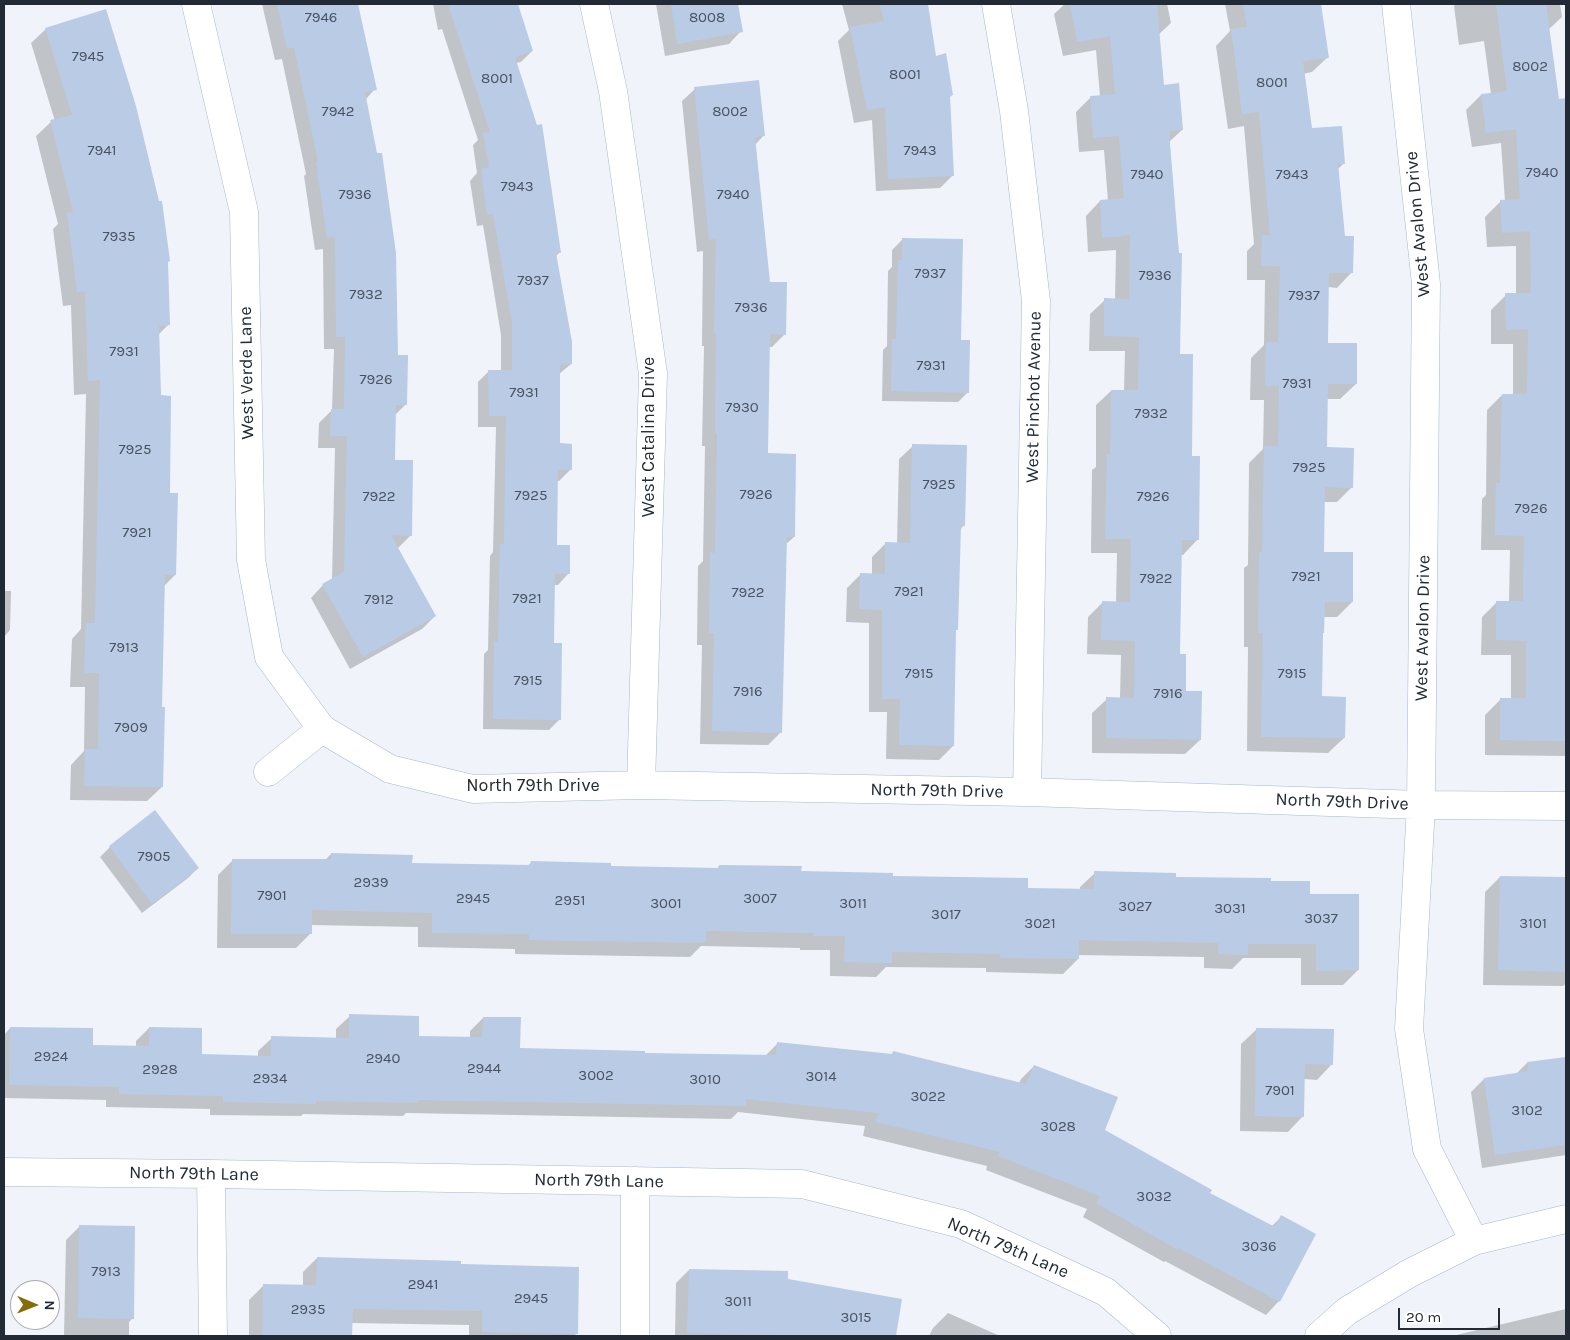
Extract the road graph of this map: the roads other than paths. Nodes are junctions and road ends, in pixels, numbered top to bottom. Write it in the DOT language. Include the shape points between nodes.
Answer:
graph roads {
  1 [pos="196,4"];
  2 [pos="594,4"];
  3 [pos="996,4"];
  4 [pos="1396,4"];
  5 [pos="322,729"];
  6 [pos="268,772"];
  7 [pos="641,785"];
  8 [pos="1027,792"];
  9 [pos="1421,805"];
  10 [pos="1566,806"];
  11 [pos="4,1172"];
  12 [pos="211,1174"];
  13 [pos="635,1181"];
  14 [pos="1566,1219"];
  15 [pos="1474,1241"];
  16 [pos="213,1336"];
  17 [pos="635,1336"];
  18 [pos="1156,1336"];
  19 [pos="1319,1336"];
  1 -- 5 [label="street, West Verde Lane" via="244,212 251,560 269,657"];
  2 -- 7 [label="street, West Catalina Drive" via="614,91 654,374"];
  3 -- 8 [label="street, West Pinchot Avenue" via="1014,110 1036,301"];
  4 -- 9 [label="street, West Avalon Drive" via="1426,284"];
  5 -- 6 [label="street"];
  5 -- 7 [label="street, North 79th Drive" via="390,769 473,789"];
  7 -- 8 [label="street, North 79th Drive"];
  8 -- 9 [label="street, North 79th Drive"];
  9 -- 10 [label="street, North 79th Drive"];
  9 -- 15 [label="street, West Avalon Drive" via="1409,1029 1427,1149"];
  11 -- 12 [label="street, North 79th Lane"];
  12 -- 13 [label="street, North 79th Lane"];
  12 -- 16 [label="street"];
  13 -- 17 [label="street"];
  13 -- 18 [label="street, North 79th Lane" via="802,1184 961,1224 1106,1292"];
  14 -- 15 [label="street"];
  15 -- 19 [label="street" via="1402,1278 1347,1312"];
}
